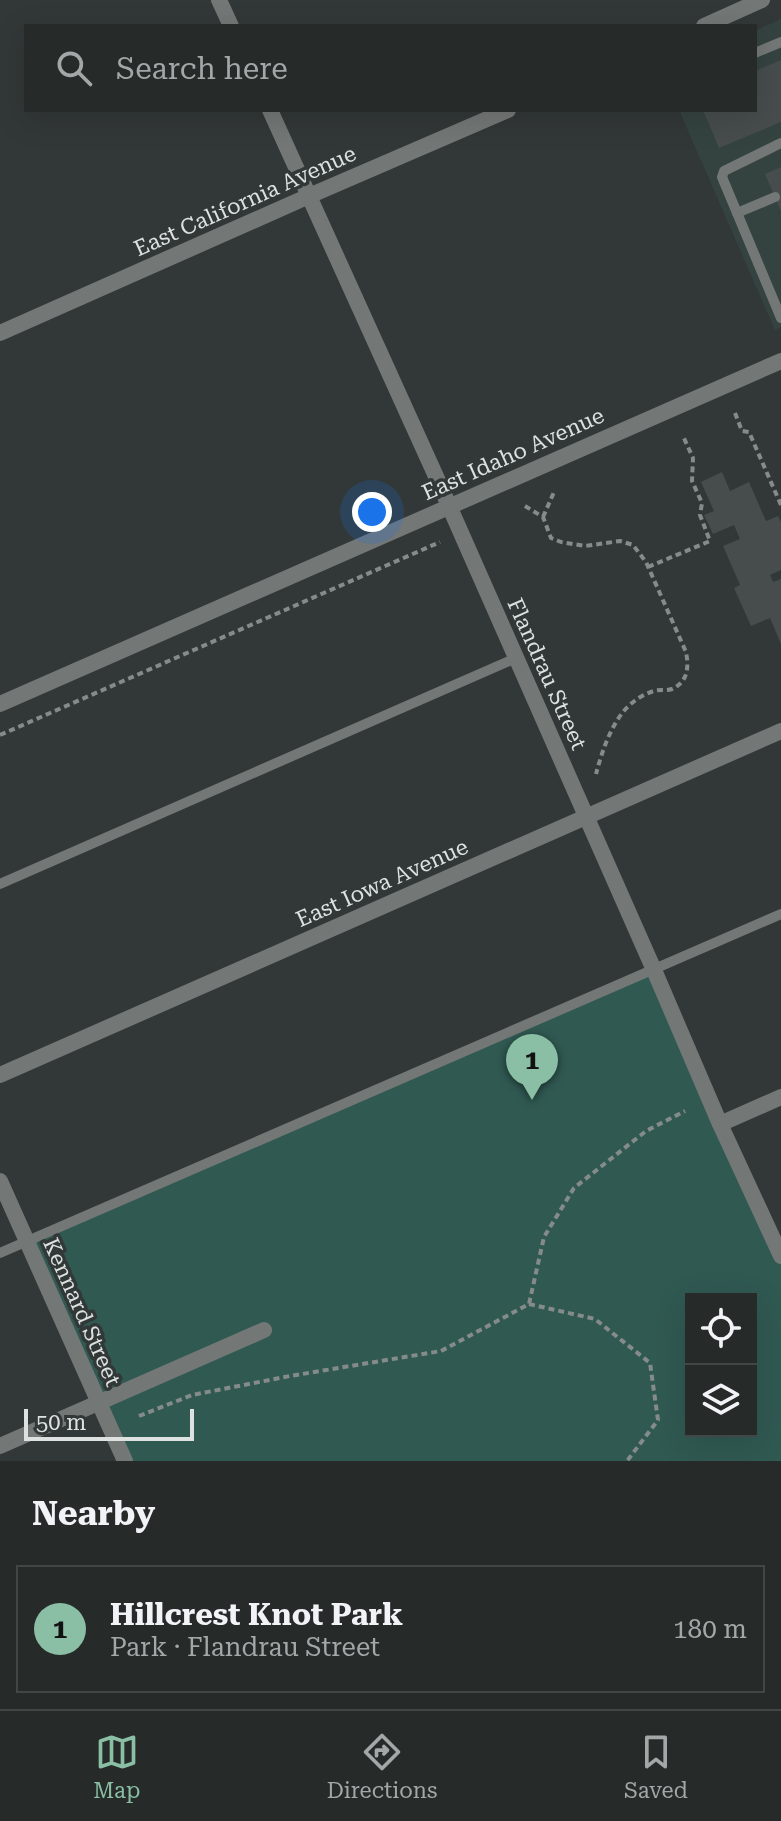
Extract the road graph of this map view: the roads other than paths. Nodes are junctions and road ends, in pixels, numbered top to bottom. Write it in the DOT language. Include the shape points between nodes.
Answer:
graph roads {
  1 [pos="219,0"];
  2 [pos="762,0"];
  3 [pos="736,6"];
  4 [pos="230,24"];
  5 [pos="707,24"];
  6 [pos="781,42"];
  7 [pos="757,52"];
  8 [pos="271,112"];
  9 [pos="503,112"];
  10 [pos="781,143"];
  11 [pos="309,196"];
  12 [pos="775,197"];
  13 [pos="737,213"];
  14 [pos="778,301"];
  15 [pos="781,318"];
  16 [pos="0,333"];
  17 [pos="781,361"];
  18 [pos="449,507"];
  19 [pos="516,658"];
  20 [pos="0,704"];
  21 [pos="781,731"];
  22 [pos="586,817"];
  23 [pos="0,884"];
  24 [pos="781,914"];
  25 [pos="654,970"];
  26 [pos="0,1075"];
  27 [pos="781,1097"];
  28 [pos="720,1124"];
  29 [pos="0,1181"];
  30 [pos="27,1241"];
  31 [pos="0,1253"];
  32 [pos="781,1256"];
  33 [pos="264,1330"];
  34 [pos="99,1403"];
  35 [pos="0,1446"];
  36 [pos="125,1461"];
  1 -- 4 [label="street"];
  2 -- 3 [label="street"];
  3 -- 5 [label="street"];
  6 -- 7 [label="lane"];
  8 -- 11 [label="street, Flandrau Street"];
  9 -- 11 [label="street, East California Avenue"];
  10 -- 13 [label="lane" via="724,171"];
  11 -- 16 [label="street, East California Avenue"];
  11 -- 18 [label="street, Flandrau Street"];
  12 -- 13 [label="lane"];
  13 -- 14 [label="lane"];
  14 -- 15 [label="lane"];
  17 -- 18 [label="street, East Idaho Avenue"];
  18 -- 19 [label="street, Flandrau Street"];
  18 -- 20 [label="street, East Idaho Avenue"];
  19 -- 22 [label="street, Flandrau Street"];
  19 -- 23 [label="lane"];
  21 -- 22 [label="street, East Iowa Avenue"];
  22 -- 25 [label="street, Flandrau Street"];
  22 -- 26 [label="street, East Iowa Avenue"];
  24 -- 25 [label="lane"];
  25 -- 28 [label="street, Flandrau Street"];
  25 -- 30 [label="lane"];
  27 -- 28 [label="street"];
  28 -- 32 [label="street, Flandrau Street"];
  29 -- 30 [label="street, Kennard Street"];
  30 -- 31 [label="lane"];
  30 -- 34 [label="street, Kennard Street"];
  33 -- 34 [label="street"];
  34 -- 35 [label="street"];
  34 -- 36 [label="street, Kennard Street"];
}
